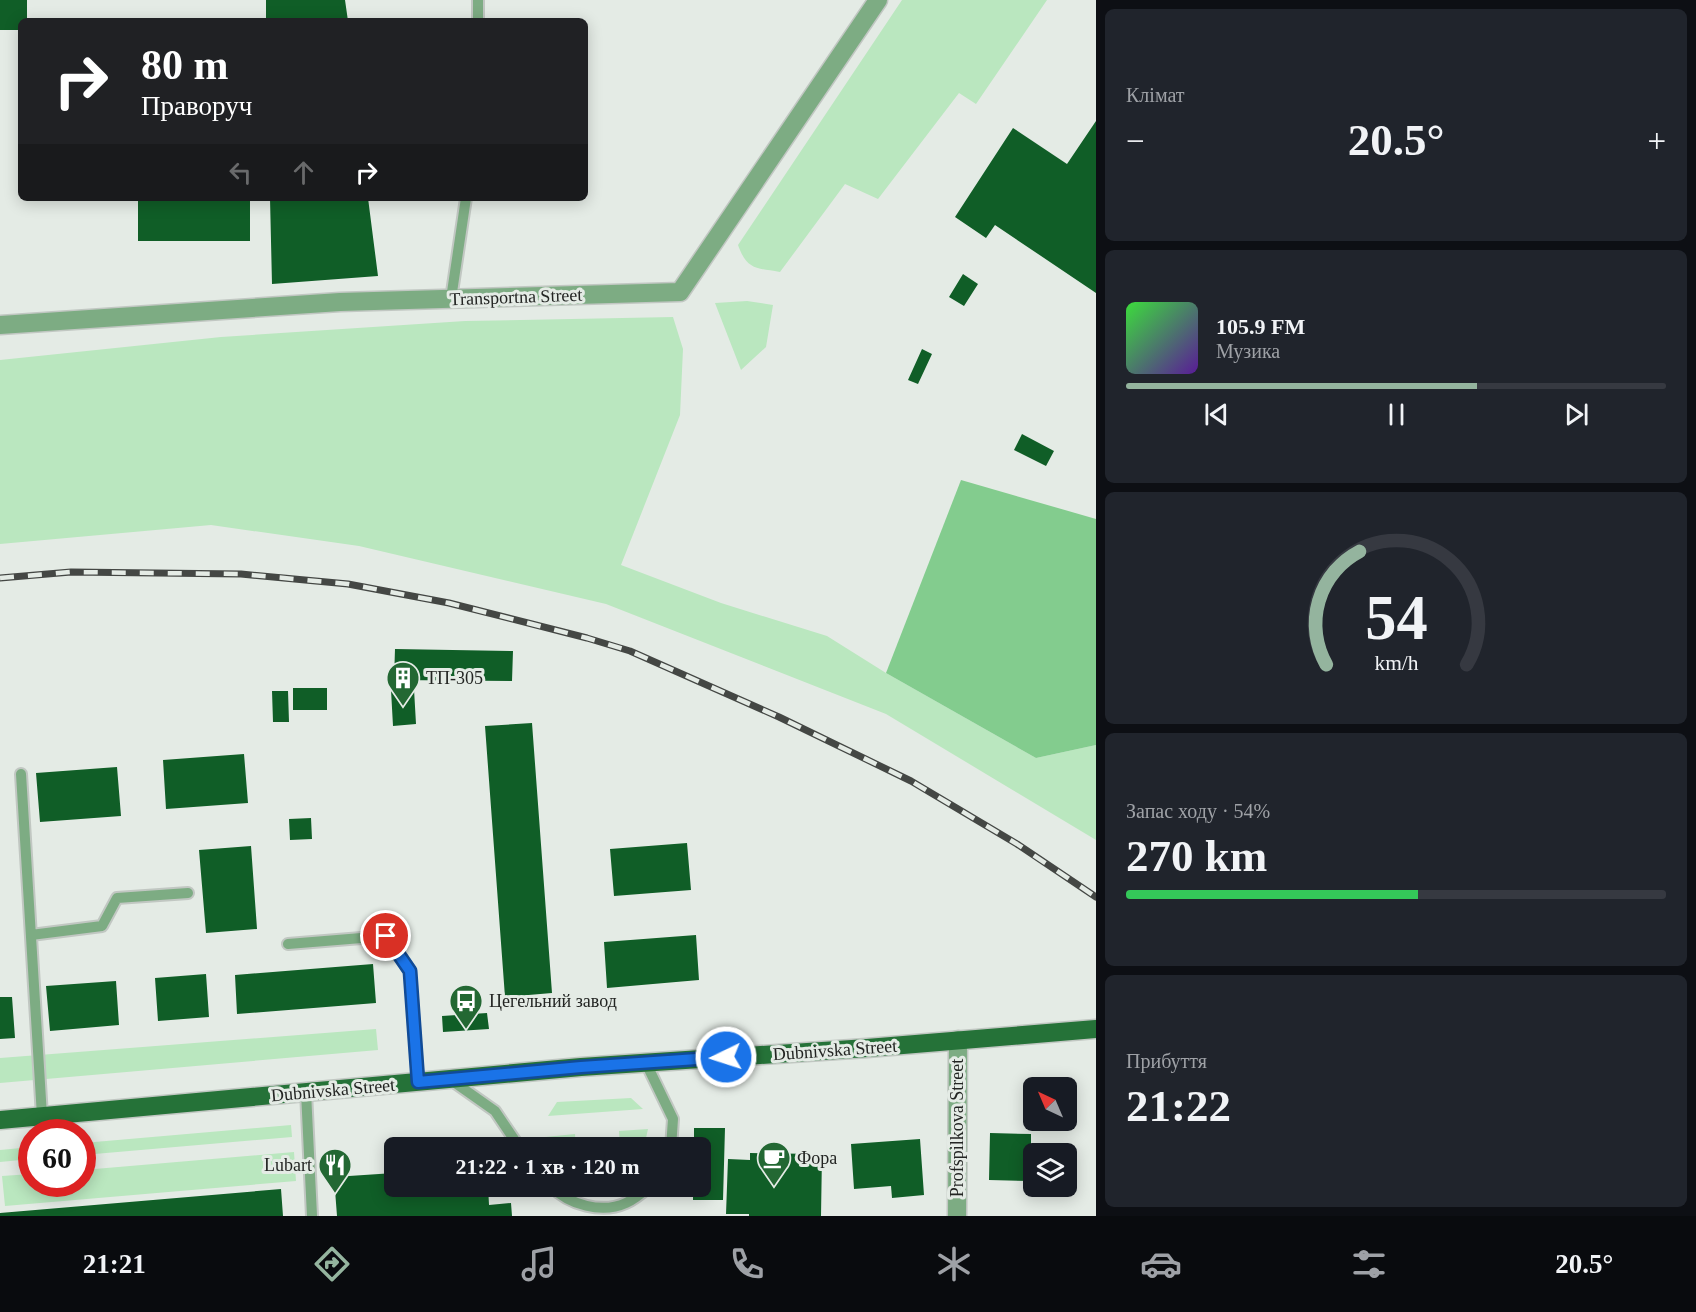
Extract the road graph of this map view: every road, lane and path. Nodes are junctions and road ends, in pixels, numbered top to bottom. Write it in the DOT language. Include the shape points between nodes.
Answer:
graph roads {
  1 [pos="477,0"];
  2 [pos="878,0"];
  3 [pos="478,18"];
  4 [pos="466,201"];
  5 [pos="451,299"];
  6 [pos="0,325"];
  7 [pos="21,774"];
  8 [pos="188,893"];
  9 [pos="31,935"];
  10 [pos="288,944"];
  11 [pos="1096,1029"];
  12 [pos="958,1040"];
  13 [pos="646,1063"];
  14 [pos="450,1079"];
  15 [pos="418,1082"];
  16 [pos="306,1092"];
  17 [pos="42,1116"];
  18 [pos="0,1120"];
  19 [pos="513,1137"];
  20 [pos="672,1137"];
  21 [pos="564,1197"];
  22 [pos="634,1197"];
  23 [pos="312,1216"];
  24 [pos="957,1216"];
  1 -- 3 [label="lane"];
  2 -- 5 [label="street, Transportna Street" via="680,292"];
  4 -- 5 [label="lane"];
  5 -- 6 [label="street, Transportna Street" via="340,302"];
  7 -- 9 [label="lane"];
  8 -- 9 [label="lane" via="117,898 102,926"];
  9 -- 17 [label="lane"];
  10 -- 15 [label="lane" via="386,936 410,971"];
  11 -- 12 [label="main road, Dubnivska Street"];
  12 -- 13 [label="main road, Dubnivska Street"];
  12 -- 24 [label="street, Profspilkova Street"];
  13 -- 14 [label="main road, Dubnivska Street"];
  13 -- 20 [label="lane" via="673,1119"];
  14 -- 15 [label="main road, Dubnivska Street"];
  14 -- 19 [label="lane" via="495,1111"];
  15 -- 16 [label="main road, Dubnivska Street"];
  16 -- 17 [label="main road, Dubnivska Street"];
  16 -- 23 [label="lane"];
  17 -- 18 [label="main road, Dubnivska Street"];
  21 -- 22 [label="lane" via="595,1209 625,1203"];
}
